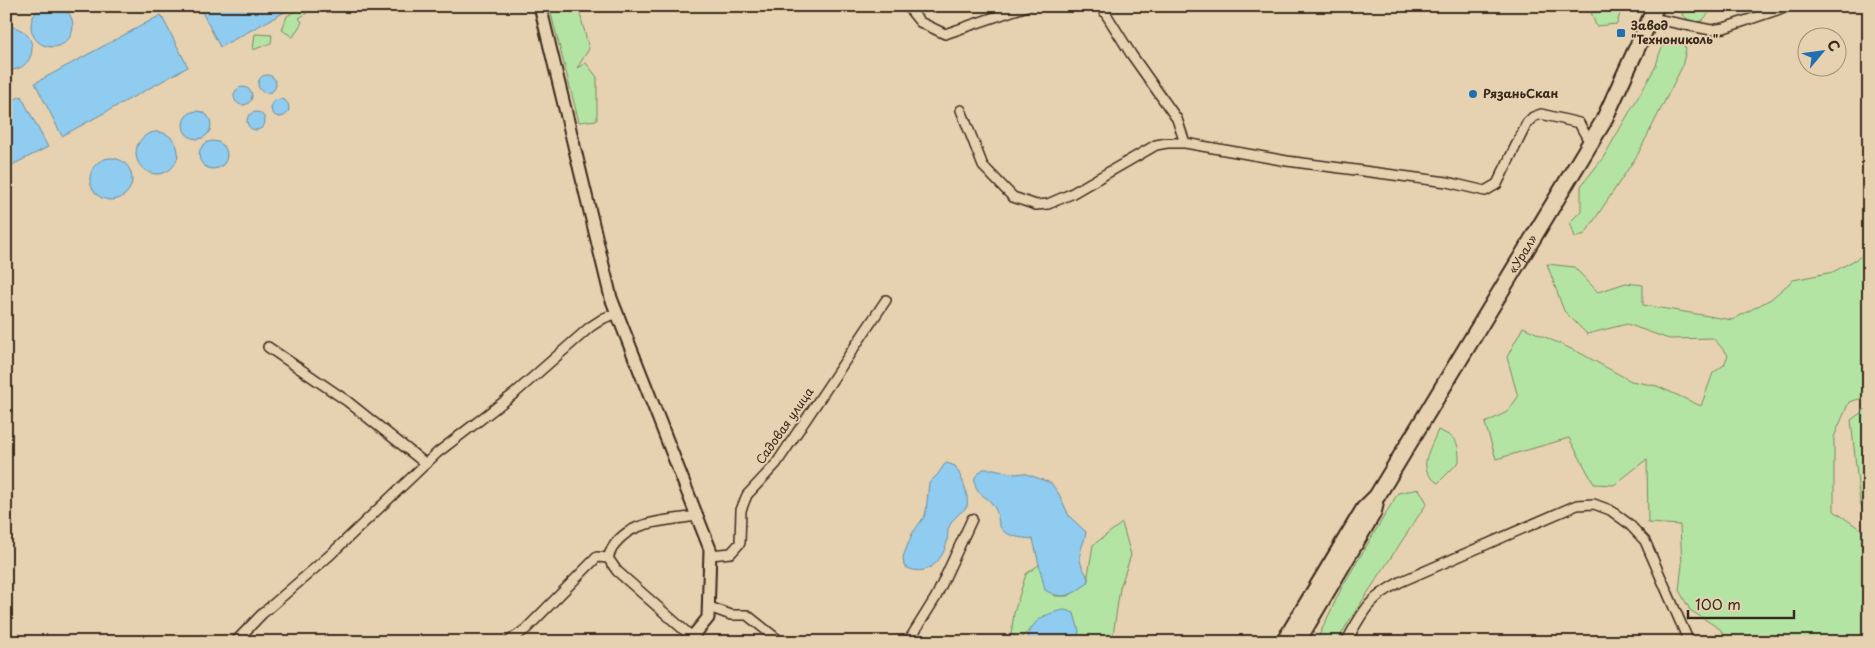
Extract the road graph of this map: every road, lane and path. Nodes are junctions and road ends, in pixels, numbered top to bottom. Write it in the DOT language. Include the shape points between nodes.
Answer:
graph roads {
  1 [pos="540,6"];
  2 [pos="907,6"];
  3 [pos="1027,6"];
  4 [pos="1101,6"];
  5 [pos="1789,6"];
  6 [pos="1654,12"];
  7 [pos="961,110"];
  8 [pos="1590,143"];
  9 [pos="1185,144"];
  10 [pos="886,300"];
  11 [pos="617,313"];
  12 [pos="268,347"];
  13 [pos="426,464"];
  14 [pos="1377,496"];
  15 [pos="698,516"];
  16 [pos="972,519"];
  17 [pos="710,555"];
  18 [pos="608,558"];
  19 [pos="708,604"];
  20 [pos="690,639"];
  21 [pos="777,640"];
  22 [pos="235,642"];
  23 [pos="508,642"];
  24 [pos="908,642"];
  25 [pos="1284,642"];
  26 [pos="1297,642"];
  27 [pos="1346,642"];
  28 [pos="1690,642"];
  1 -- 11 [label="street"];
  2 -- 3 [label="street" via="920,22 945,34"];
  4 -- 9 [label="street" via="1130,54 1177,119"];
  5 -- 6 [label="street" via="1711,30"];
  6 -- 8 [label="highway, «Урал»"];
  7 -- 9 [label="street" via="983,166 1014,197 1036,205 1048,204 1071,194 1156,145"];
  8 -- 9 [label="street" via="1579,123 1541,114 1533,117 1497,184 1485,191 1447,182"];
  8 -- 14 [label="highway, «Урал»"];
  10 -- 17 [label="street, Садовая улица" via="776,464 748,495 740,510 740,543 731,553"];
  11 -- 13 [label="street" via="590,327 515,393"];
  11 -- 15 [label="street"];
  12 -- 13 [label="street" via="347,400"];
  13 -- 22 [label="street"];
  14 -- 25 [label="highway, «Урал»" via="1364,509"];
  14 -- 26 [label="highway, «Урал»" via="1373,514"];
  15 -- 17 [label="street"];
  15 -- 18 [label="street" via="641,525 617,540"];
  16 -- 24 [label="street" via="936,597"];
  17 -- 19 [label="street"];
  18 -- 20 [label="street" via="617,571"];
  18 -- 23 [label="street" via="597,557 526,629"];
  19 -- 20 [label="street" via="708,618"];
  19 -- 21 [label="street" via="731,615 747,615"];
  27 -- 28 [label="street" via="1366,608 1381,592 1577,505 1594,504 1610,510 1645,541"];
}
